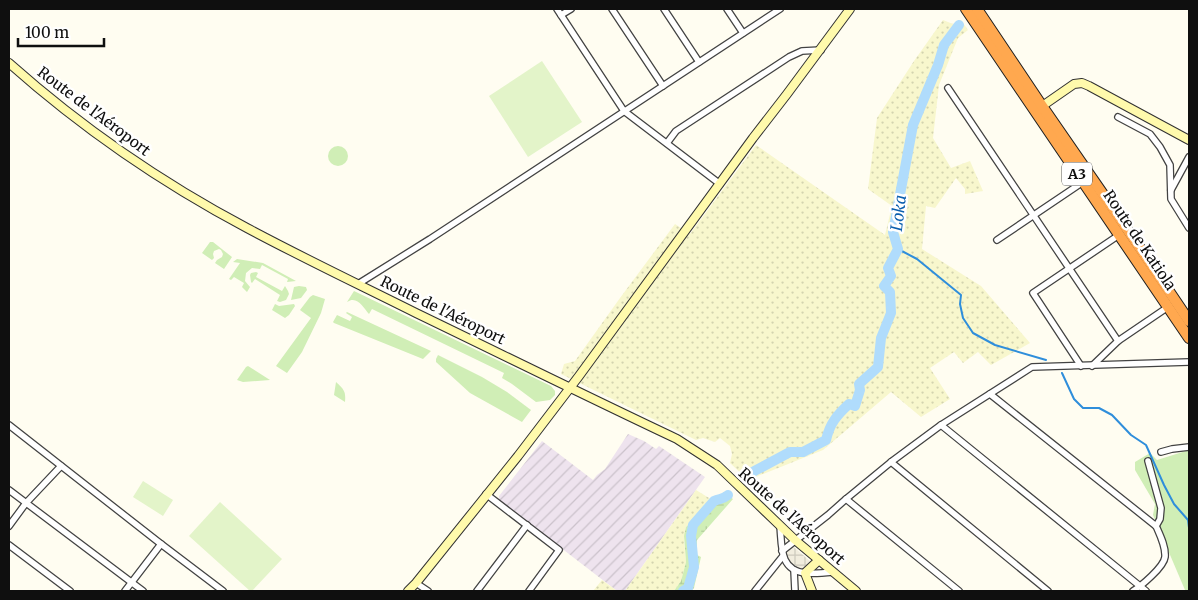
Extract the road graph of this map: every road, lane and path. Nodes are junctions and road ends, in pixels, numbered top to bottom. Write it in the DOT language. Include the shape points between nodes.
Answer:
graph roads {
  1 [pos="557,9"];
  2 [pos="571,9"];
  3 [pos="612,9"];
  4 [pos="664,9"];
  5 [pos="727,9"];
  6 [pos="780,9"];
  7 [pos="850,9"];
  8 [pos="966,9"];
  9 [pos="976,9"];
  10 [pos="561,15"];
  11 [pos="742,33"];
  12 [pos="821,50"];
  13 [pos="699,62"];
  14 [pos="9,63"];
  15 [pos="663,86"];
  16 [pos="948,88"];
  17 [pos="1038,108"];
  18 [pos="624,112"];
  19 [pos="1118,117"];
  20 [pos="1189,140"];
  21 [pos="667,143"];
  22 [pos="1189,157"];
  23 [pos="1083,182"];
  24 [pos="720,184"];
  25 [pos="1170,192"];
  26 [pos="1033,216"];
  27 [pos="1189,228"];
  28 [pos="1119,235"];
  29 [pos="997,240"];
  30 [pos="1069,269"];
  31 [pos="358,284"];
  32 [pos="1168,307"];
  33 [pos="1189,321"];
  34 [pos="1189,338"];
  35 [pos="1118,342"];
  36 [pos="1189,362"];
  37 [pos="1081,366"];
  38 [pos="1092,366"];
  39 [pos="570,388"];
  40 [pos="990,394"];
  41 [pos="9,425"];
  42 [pos="941,425"];
  43 [pos="1189,447"];
  44 [pos="1161,452"];
  45 [pos="1148,460"];
  46 [pos="891,462"];
  47 [pos="61,466"];
  48 [pos="9,490"];
  49 [pos="486,494"];
  50 [pos="846,499"];
  51 [pos="26,503"];
  52 [pos="527,525"];
  53 [pos="9,526"];
  54 [pos="780,526"];
  55 [pos="1156,526"];
  56 [pos="795,540"];
  57 [pos="161,544"];
  58 [pos="9,545"];
  59 [pos="782,554"];
  60 [pos="819,560"];
  61 [pos="794,570"];
  62 [pos="833,572"];
  63 [pos="805,573"];
  64 [pos="132,583"];
  65 [pos="416,583"];
  66 [pos="1140,587"];
  67 [pos="70,591"];
  68 [pos="125,591"];
  69 [pos="143,591"];
  70 [pos="224,591"];
  71 [pos="408,591"];
  72 [pos="428,591"];
  73 [pos="477,591"];
  74 [pos="529,591"];
  75 [pos="756,591"];
  76 [pos="795,591"];
  77 [pos="812,591"];
  78 [pos="856,591"];
  79 [pos="958,591"];
  80 [pos="1048,591"];
  81 [pos="1133,591"];
  82 [pos="1146,591"];
  1 -- 10 [label="street"];
  2 -- 10 [label="street"];
  3 -- 15 [label="street"];
  4 -- 13 [label="street"];
  5 -- 11 [label="street"];
  6 -- 11 [label="street"];
  7 -- 12 [label="main road"];
  8 -- 17 [label="highway, Route de Katiola / A3"];
  9 -- 17 [label="highway, Route de Katiola / A3"];
  10 -- 18 [label="street"];
  11 -- 13 [label="street"];
  12 -- 21 [label="street" via="802,51 779,63 676,131"];
  12 -- 24 [label="main road"];
  13 -- 15 [label="street"];
  14 -- 31 [label="main road, Route de l'Aéroport" via="114,146 167,181 246,228"];
  15 -- 18 [label="street"];
  16 -- 26 [label="street"];
  17 -- 20 [label="main road" via="1074,84 1082,83"];
  17 -- 23 [label="highway, Route de Katiola / A3"];
  17 -- 33 [label="highway, Route de Katiola / A3" via="1129,232"];
  18 -- 21 [label="street"];
  18 -- 31 [label="street"];
  19 -- 25 [label="street" via="1150,134 1160,147 1170,165"];
  21 -- 24 [label="street"];
  22 -- 25 [label="street"];
  23 -- 26 [label="street"];
  23 -- 28 [label="highway, Route de Katiola / A3"];
  24 -- 39 [label="main road"];
  25 -- 27 [label="street" via="1172,202"];
  26 -- 29 [label="street"];
  26 -- 30 [label="street"];
  28 -- 30 [label="street"];
  28 -- 32 [label="highway, Route de Katiola / A3"];
  30 -- 35 [label="street"];
  30 -- 37 [label="street" via="1033,293"];
  31 -- 39 [label="main road, Route de l'Aéroport"];
  32 -- 34 [label="highway, Route de Katiola / A3"];
  32 -- 35 [label="street"];
  35 -- 38 [label="street"];
  36 -- 38 [label="street"];
  37 -- 38 [label="street"];
  37 -- 40 [label="street" via="1032,368"];
  39 -- 49 [label="main road"];
  39 -- 54 [label="main road, Route de l'Aéroport" via="677,439 716,465"];
  40 -- 42 [label="street"];
  40 -- 55 [label="street"];
  41 -- 47 [label="street"];
  42 -- 46 [label="street"];
  42 -- 66 [label="street"];
  43 -- 44 [label="street"];
  45 -- 55 [label="street" via="1161,508"];
  46 -- 50 [label="street"];
  46 -- 80 [label="street"];
  47 -- 51 [label="street"];
  47 -- 57 [label="street"];
  48 -- 51 [label="street"];
  49 -- 52 [label="street"];
  49 -- 65 [label="main road"];
  50 -- 56 [label="street"];
  50 -- 79 [label="street"];
  51 -- 53 [label="street"];
  51 -- 64 [label="street"];
  52 -- 73 [label="street"];
  52 -- 74 [label="street" via="559,550"];
  54 -- 56 [label="main road, Route de l'Aéroport"];
  54 -- 59 [label="street"];
  55 -- 66 [label="street" via="1165,558"];
  56 -- 59 [label="street"];
  56 -- 60 [label="main road, Route de l'Aéroport"];
  57 -- 64 [label="street"];
  57 -- 70 [label="street"];
  58 -- 67 [label="street"];
  59 -- 61 [label="street"];
  59 -- 75 [label="street"];
  60 -- 62 [label="main road, Route de l'Aéroport"];
  60 -- 63 [label="main road"];
  61 -- 63 [label="street"];
  61 -- 76 [label="street"];
  62 -- 63 [label="street"];
  62 -- 78 [label="main road, Route de l'Aéroport"];
  63 -- 77 [label="main road"];
  64 -- 68 [label="street"];
  64 -- 69 [label="street"];
  65 -- 71 [label="main road"];
  65 -- 72 [label="street"];
  66 -- 81 [label="street"];
  66 -- 82 [label="street"];
}
